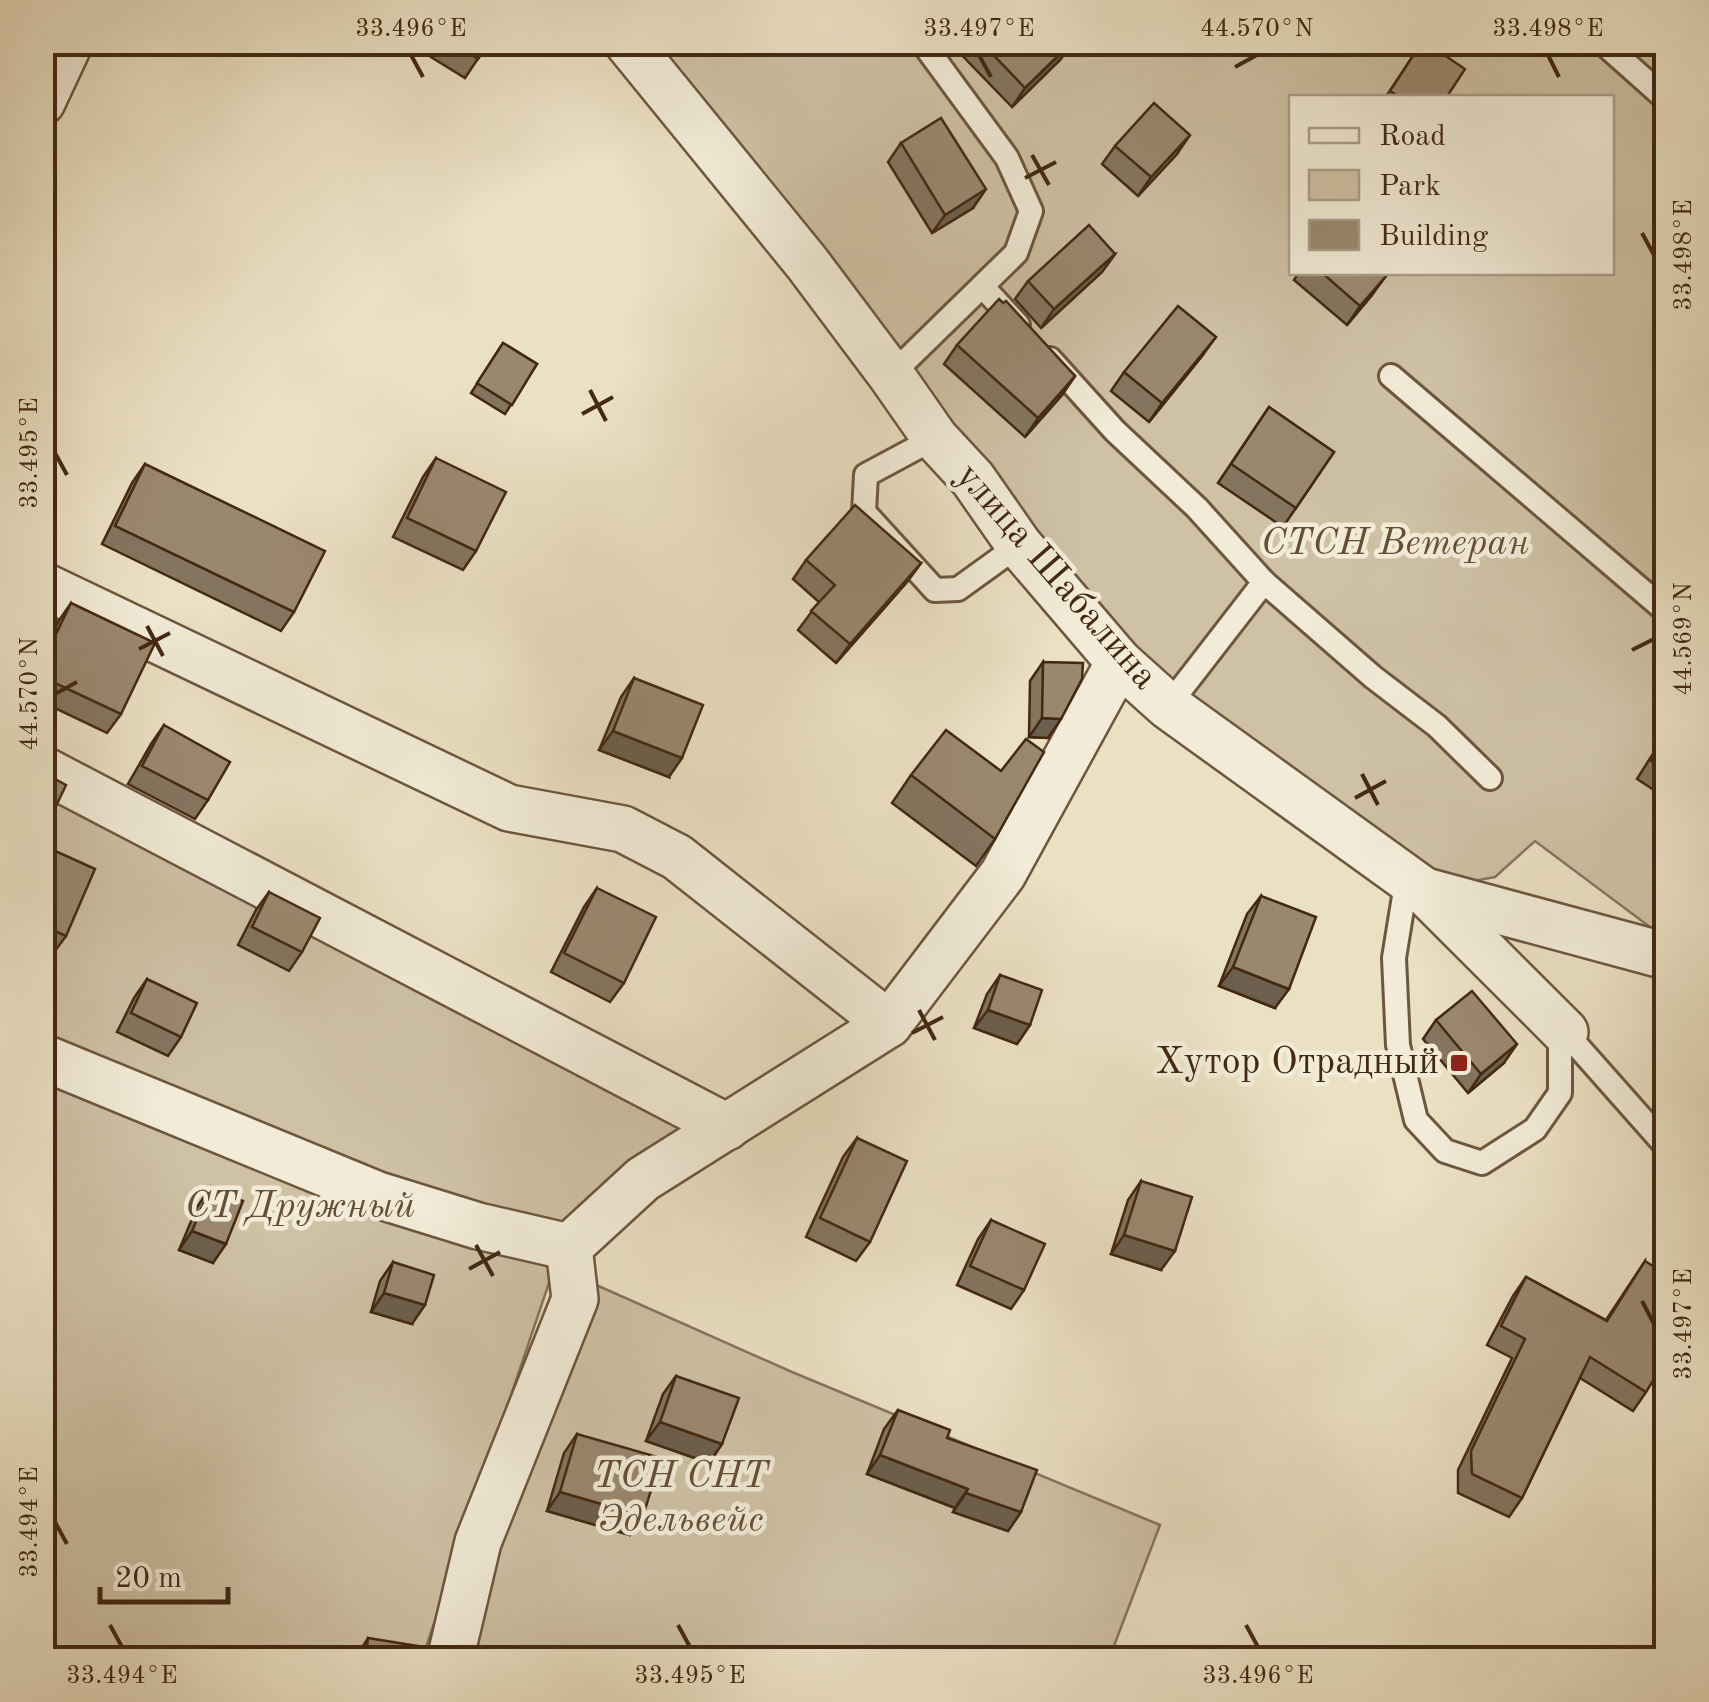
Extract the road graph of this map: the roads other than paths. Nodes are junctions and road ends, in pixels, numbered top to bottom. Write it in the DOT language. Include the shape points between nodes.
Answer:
graph roads {
  1 [pos="70,42"];
  2 [pos="627,42"];
  3 [pos="922,42"];
  4 [pos="1602,42"];
  5 [pos="1666,99"];
  6 [pos="42,102"];
  7 [pos="983,287"];
  8 [pos="891,375"];
  9 [pos="1391,376"];
  10 [pos="935,438"];
  11 [pos="1019,545"];
  12 [pos="1264,582"];
  13 [pos="42,585"];
  14 [pos="1666,610"];
  15 [pos="1119,662"];
  16 [pos="1168,706"];
  17 [pos="42,769"];
  18 [pos="1490,778"];
  19 [pos="1415,884"];
  20 [pos="1666,956"];
  21 [pos="889,1024"];
  22 [pos="1562,1029"];
  23 [pos="42,1057"];
  24 [pos="727,1127"];
  25 [pos="1666,1146"];
  26 [pos="569,1248"];
  27 [pos="450,1660"];
  1 -- 6 [label="street"];
  2 -- 8 [label="street, улица Шабалина"];
  3 -- 7 [label="lane" via="1007,158 1031,211 1016,253"];
  4 -- 5 [label="lane"];
  7 -- 8 [label="lane"];
  7 -- 12 [label="lane"];
  8 -- 10 [label="street, улица Шабалина"];
  9 -- 14 [label="lane"];
  10 -- 11 [label="street, улица Шабалина"];
  10 -- 11 [label="lane" via="866,475 864,512 935,590 958,589"];
  11 -- 15 [label="street, улица Шабалина"];
  12 -- 16 [label="lane"];
  12 -- 18 [label="lane"];
  13 -- 21 [label="street" via="510,808 622,829 678,857"];
  15 -- 16 [label="street, улица Шабалина"];
  15 -- 21 [label="street" via="1003,874"];
  16 -- 19 [label="street, улица Шабалина"];
  17 -- 24 [label="street"];
  19 -- 20 [label="street"];
  19 -- 22 [label="street, улица Шабалина"];
  19 -- 22 [label="lane" via="1394,958 1398,1045 1416,1120 1445,1151 1482,1163 1534,1129 1560,1092"];
  21 -- 24 [label="street"];
  22 -- 25 [label="lane"];
  23 -- 26 [label="street" via="378,1196"];
  24 -- 26 [label="street" via="643,1180"];
  26 -- 27 [label="street" via="576,1300 478,1542"];
}
